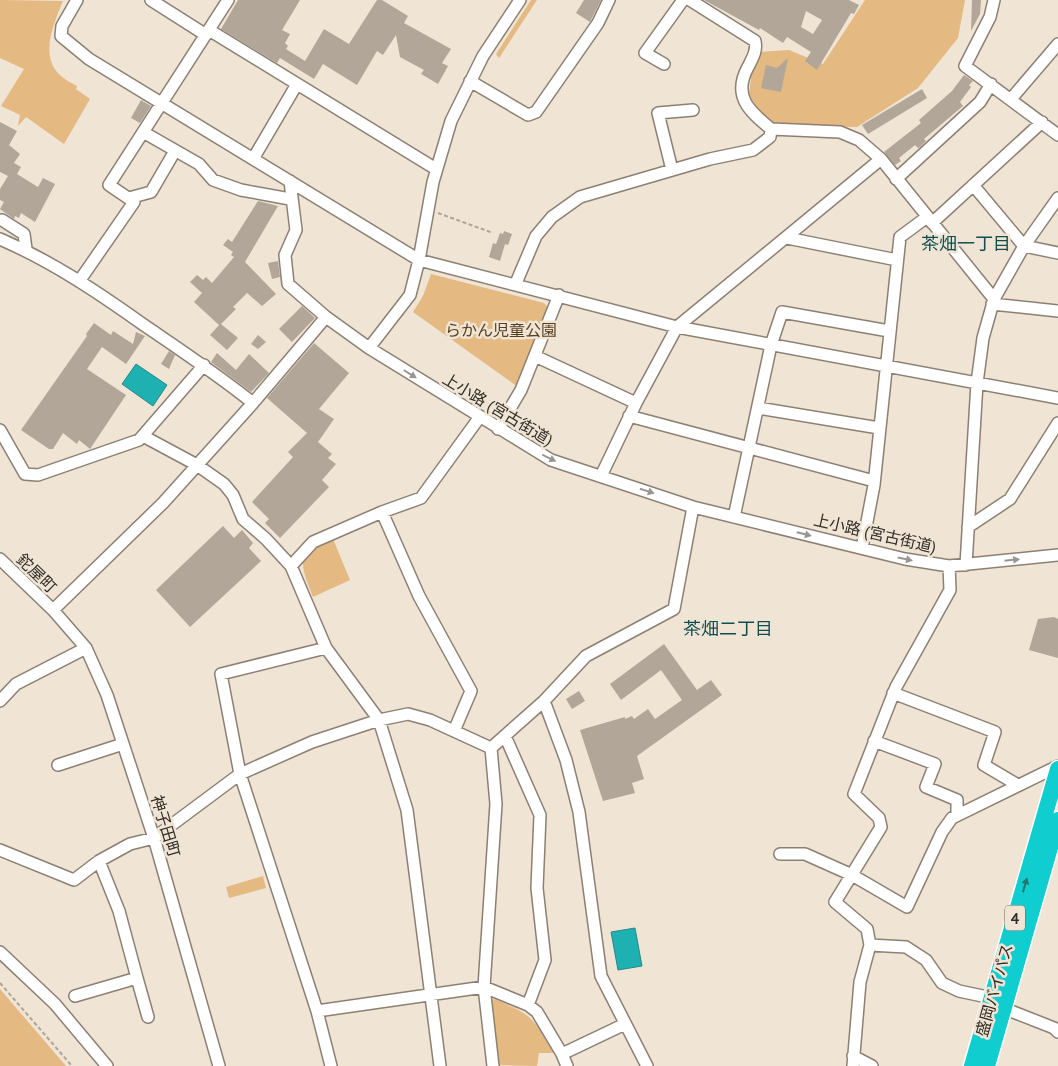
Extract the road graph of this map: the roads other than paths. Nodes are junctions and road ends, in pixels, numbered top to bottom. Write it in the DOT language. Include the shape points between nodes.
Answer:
graph roads {
  1 [pos="75,0"];
  2 [pos="151,0"];
  3 [pos="228,0"];
  4 [pos="520,0"];
  5 [pos="609,0"];
  6 [pos="683,0"];
  7 [pos="690,0"];
  8 [pos="994,0"];
  9 [pos="207,32"];
  10 [pos="1058,44"];
  11 [pos="664,64"];
  12 [pos="470,81"];
  13 [pos="297,84"];
  14 [pos="991,84"];
  15 [pos="1011,99"];
  16 [pos="161,105"];
  17 [pos="692,110"];
  18 [pos="1042,122"];
  19 [pos="771,129"];
  20 [pos="143,132"];
  21 [pos="1058,135"];
  22 [pos="172,156"];
  23 [pos="253,159"];
  24 [pos="881,159"];
  25 [pos="436,169"];
  26 [pos="672,170"];
  27 [pos="896,178"];
  28 [pos="290,181"];
  29 [pos="973,185"];
  30 [pos="129,198"];
  31 [pos="1058,198"];
  32 [pos="290,199"];
  33 [pos="2,220"];
  34 [pos="929,220"];
  35 [pos="787,238"];
  36 [pos="0,240"];
  37 [pos="1024,246"];
  38 [pos="26,250"];
  39 [pos="1058,253"];
  40 [pos="419,260"];
  41 [pos="897,260"];
  42 [pos="80,280"];
  43 [pos="516,283"];
  44 [pos="559,295"];
  45 [pos="993,302"];
  46 [pos="1058,311"];
  47 [pos="326,317"];
  48 [pos="678,327"];
  49 [pos="889,331"];
  50 [pos="771,345"];
  51 [pos="369,348"];
  52 [pos="535,356"];
  53 [pos="204,364"];
  54 [pos="885,367"];
  55 [pos="977,383"];
  56 [pos="1058,398"];
  57 [pos="253,403"];
  58 [pos="636,403"];
  59 [pos="758,408"];
  60 [pos="629,416"];
  61 [pos="479,418"];
  62 [pos="1058,423"];
  63 [pos="879,428"];
  64 [pos="498,429"];
  65 [pos="0,430"];
  66 [pos="143,436"];
  67 [pos="749,448"];
  68 [pos="4,449"];
  69 [pos="197,465"];
  70 [pos="601,476"];
  71 [pos="874,481"];
  72 [pos="694,507"];
  73 [pos="382,512"];
  74 [pos="734,517"];
  75 [pos="968,526"];
  76 [pos="862,548"];
  77 [pos="1058,555"];
  78 [pos="1,562"];
  79 [pos="966,565"];
  80 [pos="291,566"];
  81 [pos="949,566"];
  82 [pos="53,610"];
  83 [pos="86,648"];
  84 [pos="326,648"];
  85 [pos="893,693"];
  86 [pos="0,701"];
  87 [pos="544,701"];
  88 [pos="379,720"];
  89 [pos="454,731"];
  90 [pos="505,736"];
  91 [pos="874,741"];
  92 [pos="123,744"];
  93 [pos="491,748"];
  94 [pos="58,765"];
  95 [pos="1058,767"];
  96 [pos="240,774"];
  97 [pos="1016,784"];
  98 [pos="957,815"];
  99 [pos="1058,820"];
  100 [pos="154,838"];
  101 [pos="0,850"];
  102 [pos="780,854"];
  103 [pos="99,861"];
  104 [pos="852,875"];
  105 [pos="870,945"];
  106 [pos="0,952"];
  107 [pos="137,978"];
  108 [pos="484,988"];
  109 [pos="430,994"];
  110 [pos="75,996"];
  111 [pos="998,1003"];
  112 [pos="528,1005"];
  113 [pos="317,1011"];
  114 [pos="148,1017"];
  115 [pos="625,1024"];
  116 [pos="1058,1032"];
  117 [pos="562,1054"];
  118 [pos="853,1061"];
  119 [pos="107,1066"];
  120 [pos="219,1066"];
  121 [pos="331,1066"];
  122 [pos="440,1066"];
  123 [pos="493,1066"];
  124 [pos="567,1066"];
  125 [pos="647,1066"];
  126 [pos="872,1066"];
  127 [pos="972,1066"];
  128 [pos="987,1066"];
  1 -- 16 [label="street" via="62,26 61,36 89,60"];
  2 -- 9 [label="street"];
  3 -- 9 [label="street"];
  4 -- 12 [label="street"];
  5 -- 12 [label="street" via="598,23 532,115"];
  6 -- 11 [label="street" via="645,53"];
  7 -- 19 [label="street" via="756,41 756,50 740,88 744,101 756,117"];
  8 -- 14 [label="street" via="990,17 965,66"];
  9 -- 13 [label="street"];
  9 -- 16 [label="street"];
  10 -- 15 [label="street"];
  12 -- 25 [label="street" via="451,121"];
  13 -- 23 [label="street"];
  13 -- 25 [label="street"];
  14 -- 15 [label="street"];
  14 -- 27 [label="street" via="980,102"];
  15 -- 18 [label="street"];
  16 -- 20 [label="street"];
  16 -- 23 [label="street"];
  17 -- 26 [label="street" via="654,112"];
  18 -- 21 [label="street"];
  18 -- 29 [label="street"];
  19 -- 24 [label="street" via="840,132 859,140"];
  19 -- 26 [label="street" via="770,137 753,150 710,158"];
  20 -- 30 [label="street" via="109,185"];
  20 -- 32 [label="street" via="200,164 213,180 241,190"];
  22 -- 30 [label="street" via="151,192"];
  23 -- 28 [label="street"];
  24 -- 27 [label="street"];
  24 -- 35 [label="street"];
  25 -- 40 [label="street"];
  26 -- 43 [label="street" via="580,197 568,204 536,236"];
  27 -- 34 [label="street"];
  28 -- 32 [label="street, 上小路 (宮古街道)"];
  28 -- 40 [label="street"];
  29 -- 34 [label="street"];
  29 -- 37 [label="street"];
  30 -- 42 [label="street" via="134,202"];
  31 -- 37 [label="street"];
  32 -- 47 [label="street, 上小路 (宮古街道)" via="296,230 285,255 288,284"];
  33 -- 38 [label="street" via="24,234"];
  34 -- 41 [label="street" via="900,237"];
  34 -- 45 [label="street"];
  35 -- 41 [label="street"];
  35 -- 48 [label="street"];
  36 -- 38 [label="street"];
  37 -- 39 [label="street"];
  37 -- 45 [label="street"];
  38 -- 42 [label="street"];
  40 -- 43 [label="street"];
  40 -- 51 [label="street" via="410,295"];
  41 -- 49 [label="street"];
  42 -- 53 [label="street"];
  43 -- 44 [label="street"];
  44 -- 48 [label="street"];
  44 -- 52 [label="street"];
  45 -- 46 [label="street"];
  45 -- 55 [label="street" via="983,338"];
  47 -- 51 [label="street, 上小路 (宮古街道)"];
  47 -- 57 [label="street"];
  48 -- 50 [label="street"];
  48 -- 58 [label="street"];
  49 -- 50 [label="street" via="782,312"];
  49 -- 54 [label="street"];
  50 -- 54 [label="street"];
  50 -- 59 [label="street"];
  51 -- 61 [label="street, 上小路 (宮古街道), one-way"];
  52 -- 58 [label="street"];
  52 -- 64 [label="street" via="521,390"];
  53 -- 57 [label="street"];
  53 -- 66 [label="street"];
  54 -- 55 [label="street"];
  54 -- 63 [label="street"];
  55 -- 56 [label="street"];
  55 -- 75 [label="street"];
  57 -- 69 [label="street"];
  58 -- 60 [label="street"];
  59 -- 63 [label="street"];
  59 -- 67 [label="street"];
  60 -- 67 [label="street"];
  60 -- 70 [label="street"];
  61 -- 64 [label="street, 上小路 (宮古街道)"];
  61 -- 73 [label="street" via="421,498"];
  62 -- 75 [label="street" via="1010,499"];
  63 -- 71 [label="street"];
  64 -- 70 [label="street, 上小路 (宮古街道), one-way" via="551,460"];
  65 -- 68 [label="street"];
  66 -- 68 [label="street" via="38,475 25,474"];
  66 -- 69 [label="street"];
  67 -- 71 [label="street"];
  67 -- 74 [label="street"];
  69 -- 80 [label="street" via="224,484 244,519"];
  69 -- 82 [label="street" via="163,503"];
  70 -- 72 [label="street, 上小路 (宮古街道), one-way"];
  71 -- 76 [label="street"];
  72 -- 74 [label="street, 上小路 (宮古街道)"];
  72 -- 87 [label="street" via="674,609 586,656"];
  73 -- 80 [label="street" via="313,542"];
  73 -- 89 [label="street" via="419,596 471,691"];
  74 -- 76 [label="street, 上小路 (宮古街道), one-way"];
  75 -- 79 [label="street"];
  76 -- 81 [label="street, 上小路 (宮古街道), one-way"];
  79 -- 77 [label="street, 上小路 (宮古街道), one-way"];
  78 -- 82 [label="street, 鉈屋町"];
  79 -- 81 [label="street, 上小路 (宮古街道)"];
  80 -- 84 [label="street"];
  81 -- 85 [label="street" via="950,590"];
  82 -- 83 [label="street, 神子田町"];
  83 -- 86 [label="street" via="16,684"];
  83 -- 92 [label="street, 神子田町" via="107,694"];
  84 -- 88 [label="street"];
  84 -- 96 [label="street" via="222,674"];
  85 -- 91 [label="street"];
  85 -- 97 [label="street" via="995,732 984,765"];
  87 -- 90 [label="street"];
  87 -- 115 [label="street" via="566,760 579,812 602,976"];
  88 -- 89 [label="street" via="408,714"];
  88 -- 96 [label="street" via="312,742"];
  88 -- 109 [label="street" via="408,810"];
  89 -- 93 [label="street"];
  90 -- 93 [label="street"];
  90 -- 112 [label="street" via="540,815 537,888 545,960"];
  91 -- 98 [label="street" via="935,764 926,787 957,800"];
  91 -- 104 [label="street" via="854,794 879,818 881,827"];
  92 -- 94 [label="street"];
  92 -- 100 [label="street, 神子田町"];
  93 -- 108 [label="street" via="496,804"];
  95 -- 97 [label="street"];
  111 -- 95 [label="highway, 盛岡バイパス / 4, one-way"];
  96 -- 100 [label="street"];
  96 -- 113 [label="street"];
  97 -- 98 [label="street"];
  98 -- 104 [label="street" via="942,832 907,907"];
  99 -- 111 [label="highway, 盛岡バイパス / 4"];
  100 -- 103 [label="street" via="130,844"];
  100 -- 120 [label="street, 神子田町"];
  101 -- 103 [label="street" via="74,880"];
  102 -- 104 [label="street" via="805,854"];
  103 -- 107 [label="street" via="119,911"];
  104 -- 105 [label="street" via="835,902 867,929"];
  105 -- 111 [label="street" via="906,947 926,960 942,983"];
  105 -- 118 [label="street" via="860,982"];
  106 -- 119 [label="street" via="55,1004"];
  107 -- 110 [label="street"];
  107 -- 114 [label="street"];
  108 -- 109 [label="street"];
  108 -- 112 [label="street"];
  108 -- 123 [label="street"];
  109 -- 113 [label="street"];
  109 -- 122 [label="street"];
  111 -- 116 [label="street"];
  111 -- 127 [label="highway, 盛岡バイパス / 4"];
  111 -- 128 [label="highway, 盛岡バイパス / 4"];
  112 -- 117 [label="street" via="537,1012"];
  113 -- 121 [label="street"];
  115 -- 117 [label="street"];
  115 -- 125 [label="street"];
  117 -- 124 [label="street"];
  118 -- 126 [label="street"];
}
